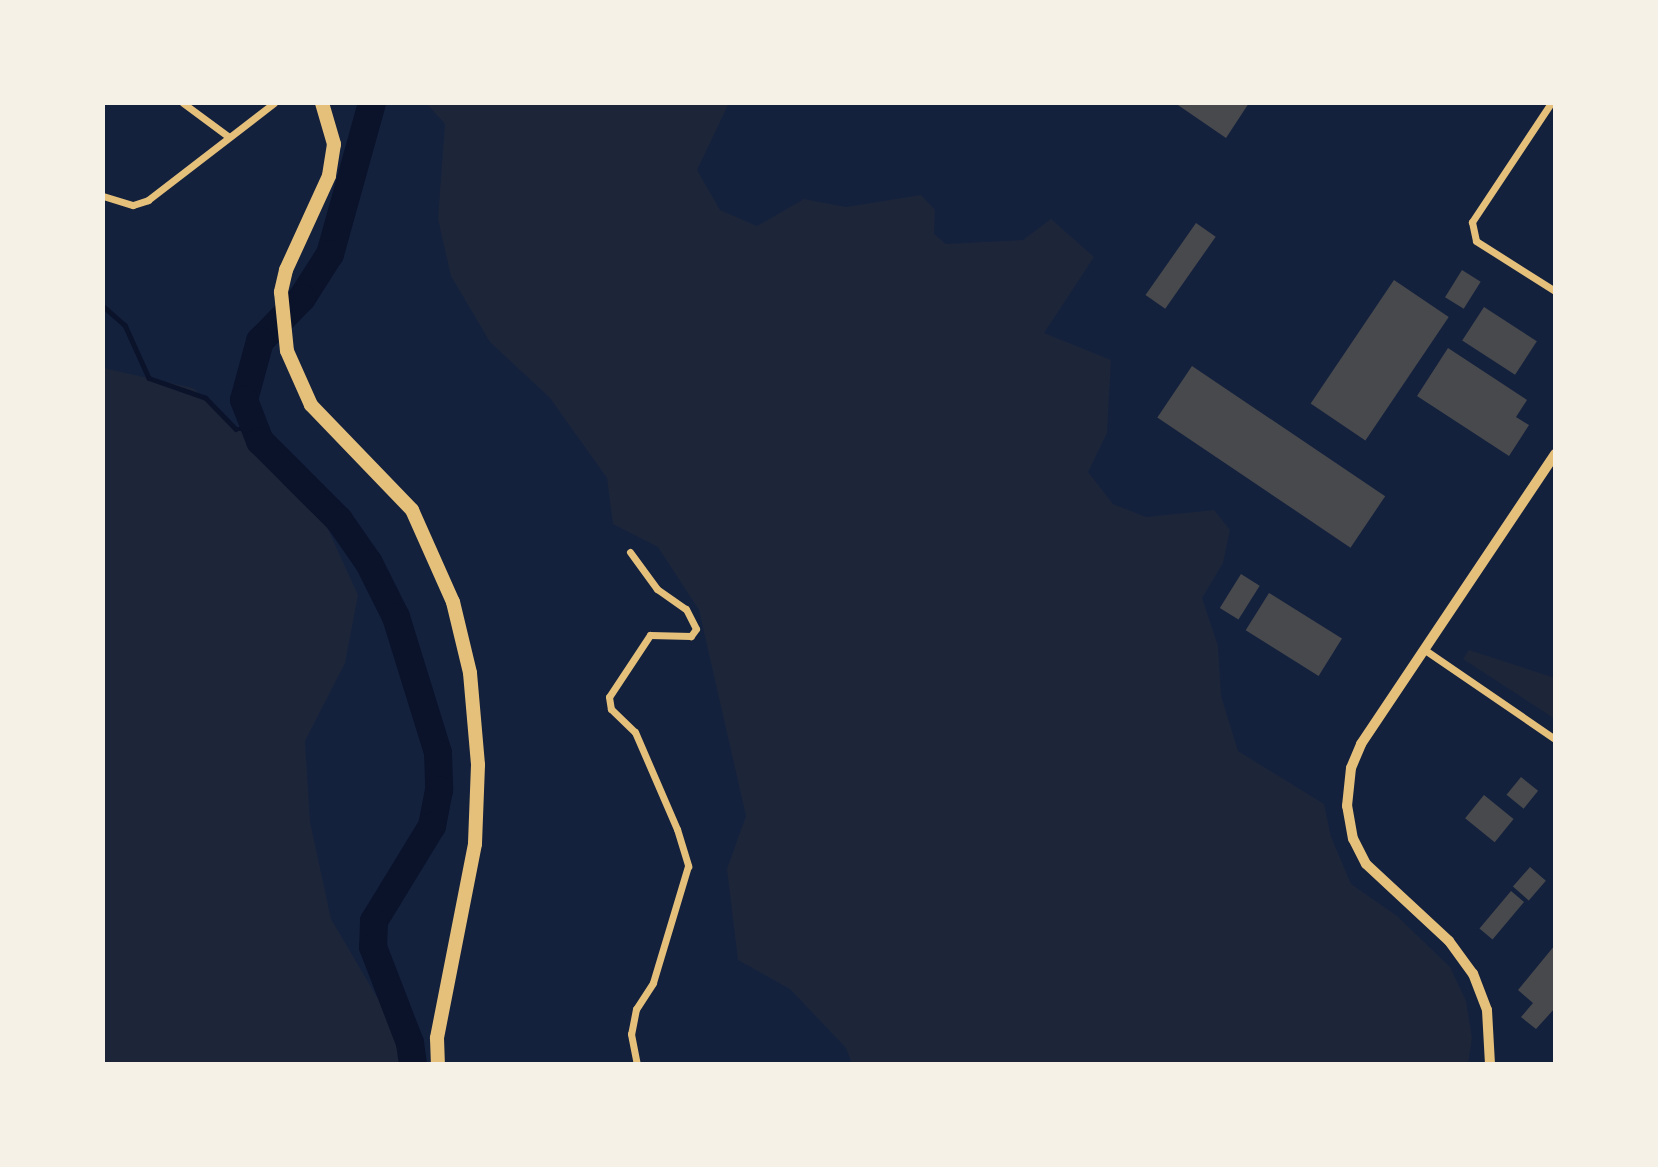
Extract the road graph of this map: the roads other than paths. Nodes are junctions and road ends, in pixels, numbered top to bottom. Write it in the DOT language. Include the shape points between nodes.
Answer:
graph roads {
  1 [pos="183,103"];
  2 [pos="274,103"];
  3 [pos="322,103"];
  4 [pos="1551,103"];
  5 [pos="229,137"];
  6 [pos="103,196"];
  7 [pos="1555,291"];
  8 [pos="1555,454"];
  9 [pos="630,552"];
  10 [pos="1424,650"];
  11 [pos="1555,739"];
  12 [pos="438,1064"];
  13 [pos="637,1064"];
  14 [pos="1490,1064"];
  1 -- 5 [label="street"];
  2 -- 5 [label="street"];
  3 -- 12 [label="main road" via="334,144 329,176 286,270 280,301 287,351 311,405 412,510 432,545 453,602 470,673 478,765 475,844 437,1038"];
  4 -- 7 [label="street" via="1472,222 1476,241"];
  5 -- 6 [label="street" via="148,200 133,205"];
  8 -- 10 [label="street"];
  9 -- 13 [label="street" via="657,589 686,609 696,629 691,636 650,635 609,697 611,709 635,732 688,866 653,983 636,1009 631,1034"];
  10 -- 11 [label="street"];
  10 -- 14 [label="street" via="1362,744 1351,768 1347,806 1353,839 1366,864 1449,941 1473,974 1487,1010"];
}
